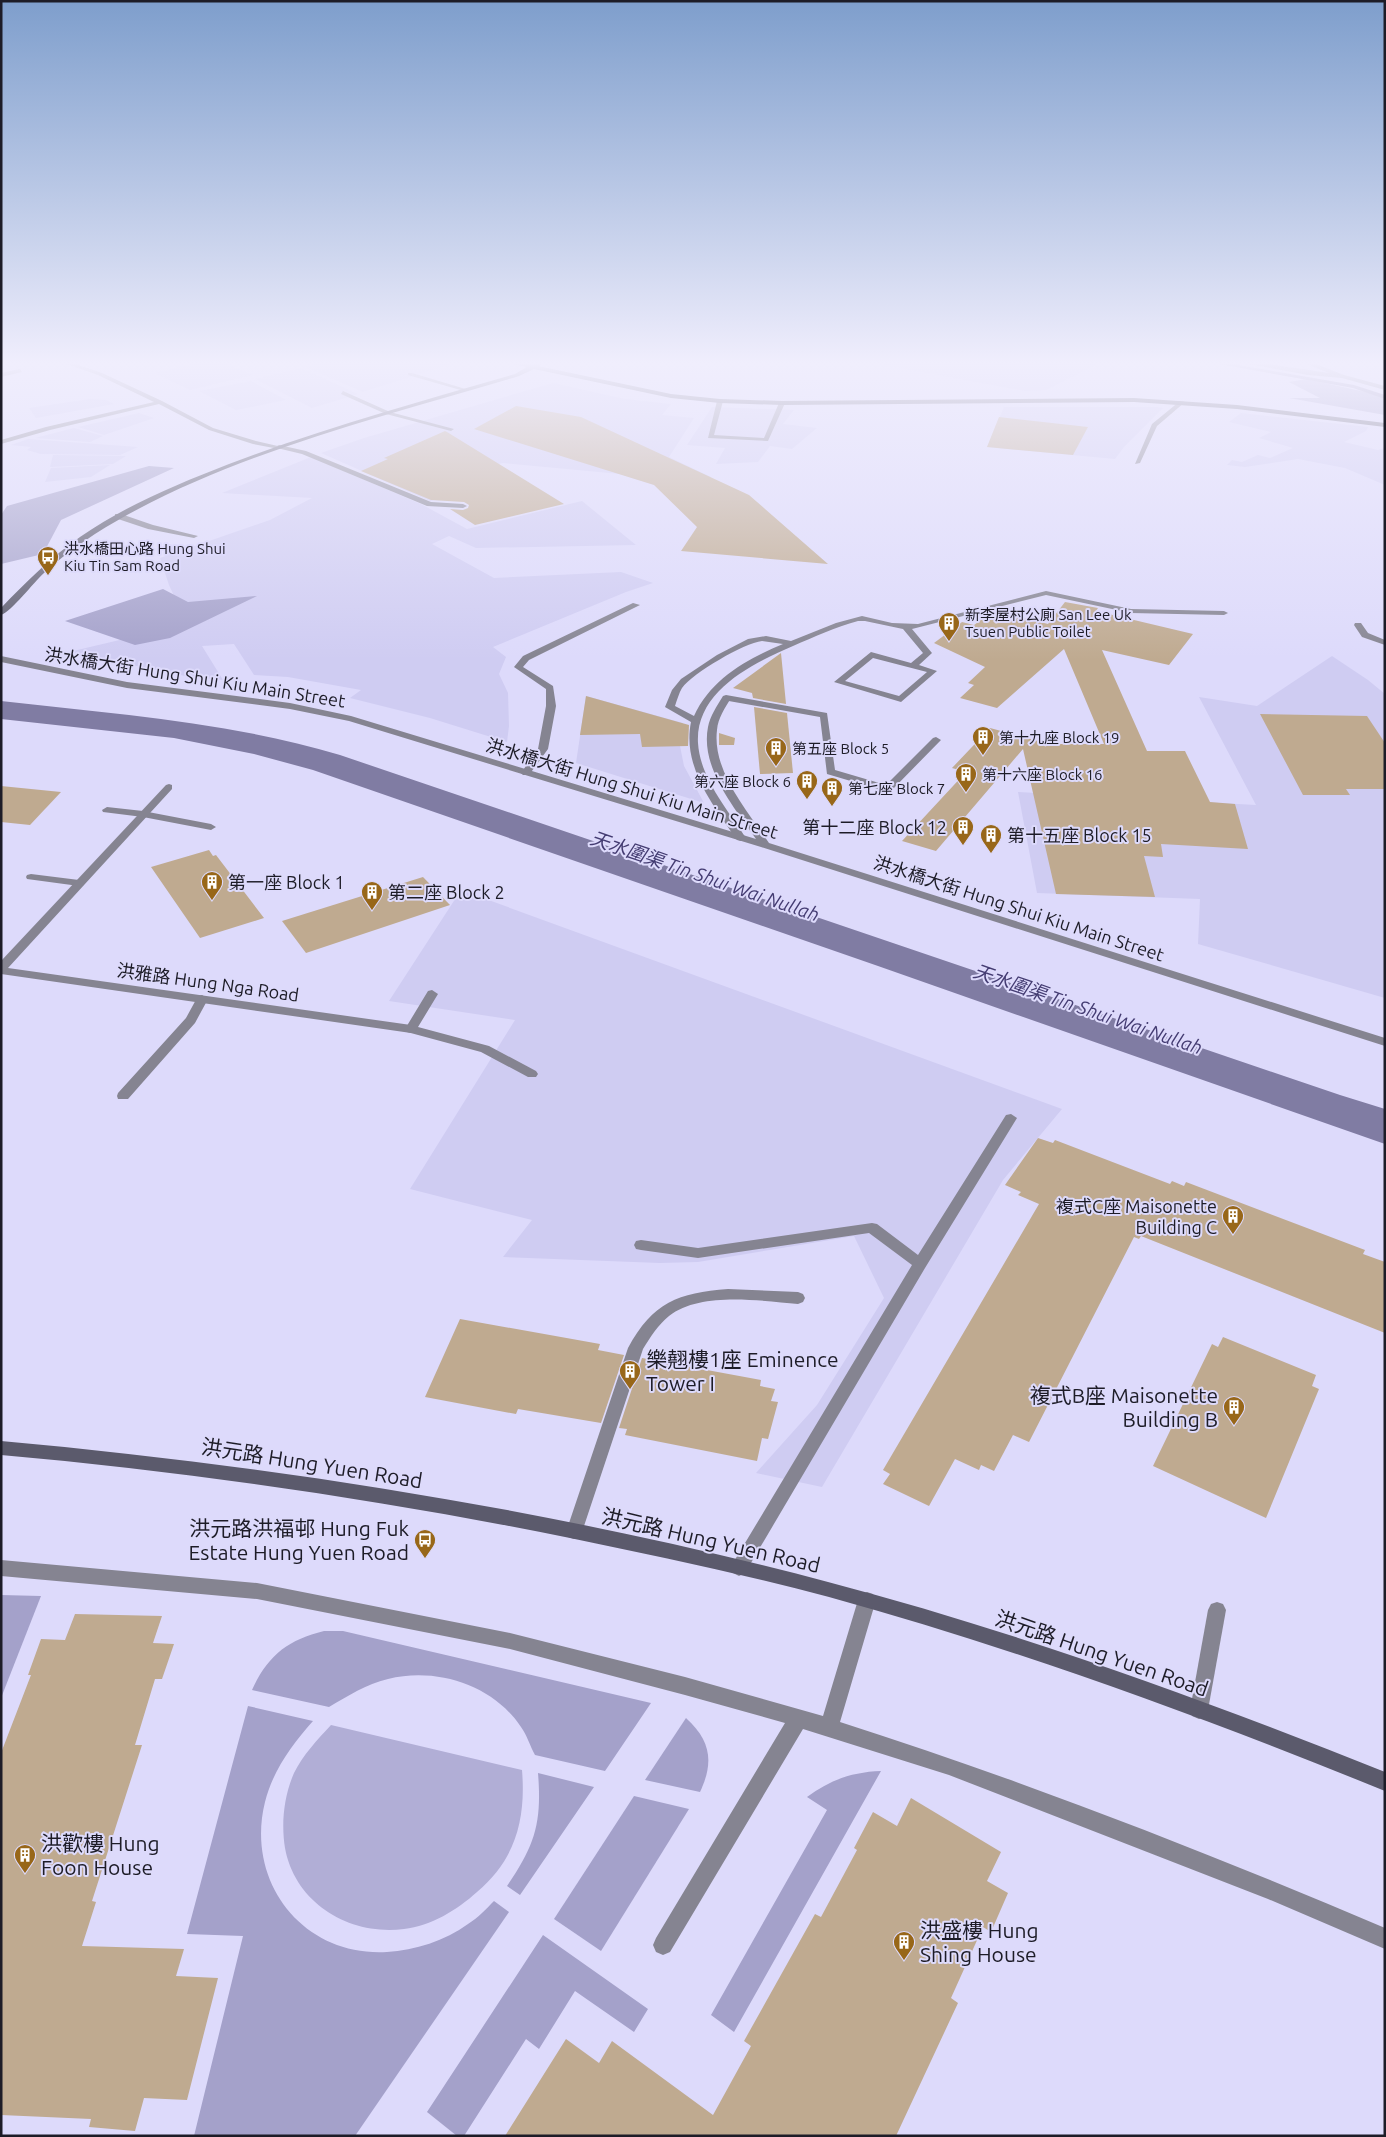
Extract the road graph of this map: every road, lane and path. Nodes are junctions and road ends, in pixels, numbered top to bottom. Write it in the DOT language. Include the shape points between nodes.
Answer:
graph roads {
  1 [pos="244,461"];
  2 [pos="326,461"];
  3 [pos="1138,461"];
  4 [pos="1137,464"];
  5 [pos="463,506"];
  6 [pos="118,516"];
  7 [pos="194,536"];
  8 [pos="636,605"];
  9 [pos="1,613"];
  10 [pos="1224,613"];
  11 [pos="1358,625"];
  12 [pos="906,628"];
  13 [pos="1385,643"];
  14 [pos="792,644"];
  15 [pos="1,659"];
  16 [pos="913,666"];
  17 [pos="697,721"];
  18 [pos="936,740"];
  19 [pos="526,773"];
  20 [pos="168,787"];
  21 [pos="107,810"];
  22 [pos="143,814"];
  23 [pos="211,826"];
  24 [pos="740,838"];
  25 [pos="765,845"];
  26 [pos="31,877"];
  27 [pos="79,883"];
  28 [pos="1,969"];
  29 [pos="432,994"];
  30 [pos="202,999"];
  31 [pos="411,1029"];
  32 [pos="1385,1042"];
  33 [pos="532,1074"];
  34 [pos="123,1096"];
  35 [pos="1011,1118"];
  36 [pos="641,1245"];
  37 [pos="920,1264"];
  38 [pos="798,1298"];
  39 [pos="1,1448"];
  40 [pos="574,1532"];
  41 [pos="1,1568"];
  42 [pos="739,1568"];
  43 [pos="867,1600"];
  44 [pos="1217,1610"];
  45 [pos="1199,1710"];
  46 [pos="799,1718"];
  47 [pos="829,1727"];
  48 [pos="1385,1782"];
  49 [pos="1385,1939"];
  50 [pos="663,1945"];
  1 -- 6 [label="street" via="170,490"];
  2 -- 5 [label="street" via="430,504"];
  3 -- 4 [label="street"];
  6 -- 7 [label="street"];
  6 -- 9 [label="street" via="47,566"];
  8 -- 19 [label="street" via="526,658 518,667 550,688 551,706 543,749"];
  10 -- 12 [label="street" via="1131,611 1046,593"];
  11 -- 13 [label="street" via="1365,635"];
  12 -- 14 [label="street" via="861,618"];
  12 -- 16 [label="street" via="928,653"];
  14 -- 17 [label="street" via="732,673 710,696"];
  14 -- 17 [label="street" via="769,639 754,640 740,645 684,681 674,693 670,707"];
  15 -- 19 [label="street, 洪水橋大街 Hung Shui Kiu Main Street" via="127,685 290,706 342,717"];
  16 -- 16 [label="street" via="871,655 838,682 901,699 933,671"];
  17 -- 24 [label="street" via="693,746 698,765"];
  18 -- 25 [label="street" via="888,789 830,772 824,716 726,698 712,729 715,763"];
  19 -- 24 [label="street, 洪水橋大街 Hung Shui Kiu Main Street"];
  20 -- 22 [label="street"];
  21 -- 22 [label="street"];
  22 -- 23 [label="street"];
  22 -- 27 [label="street"];
  24 -- 25 [label="street, 洪水橋大街 Hung Shui Kiu Main Street"];
  25 -- 32 [label="street, 洪水橋大街 Hung Shui Kiu Main Street"];
  26 -- 27 [label="street"];
  27 -- 28 [label="street"];
  28 -- 30 [label="street, 洪雅路 Hung Nga Road"];
  29 -- 31 [label="street"];
  30 -- 31 [label="street, 洪雅路 Hung Nga Road"];
  30 -- 34 [label="street" via="191,1020"];
  31 -- 33 [label="street, 洪雅路 Hung Nga Road" via="484,1049"];
  35 -- 37 [label="street"];
  36 -- 37 [label="street" via="698,1253 872,1228"];
  37 -- 42 [label="street"];
  38 -- 40 [label="street" via="705,1295 668,1308 653,1319 636,1348"];
  39 -- 40 [label="street, 洪元路 Hung Yuen Road" via="188,1467 316,1485"];
  40 -- 42 [label="street, 洪元路 Hung Yuen Road"];
  41 -- 46 [label="street" via="257,1591 510,1641"];
  42 -- 43 [label="street, 洪元路 Hung Yuen Road"];
  43 -- 45 [label="street, 洪元路 Hung Yuen Road" via="1008,1643"];
  43 -- 47 [label="street"];
  44 -- 45 [label="street"];
  45 -- 48 [label="street, 洪元路 Hung Yuen Road"];
  46 -- 47 [label="street"];
  46 -- 50 [label="street"];
  47 -- 49 [label="street" via="949,1766 1272,1890"];
}
